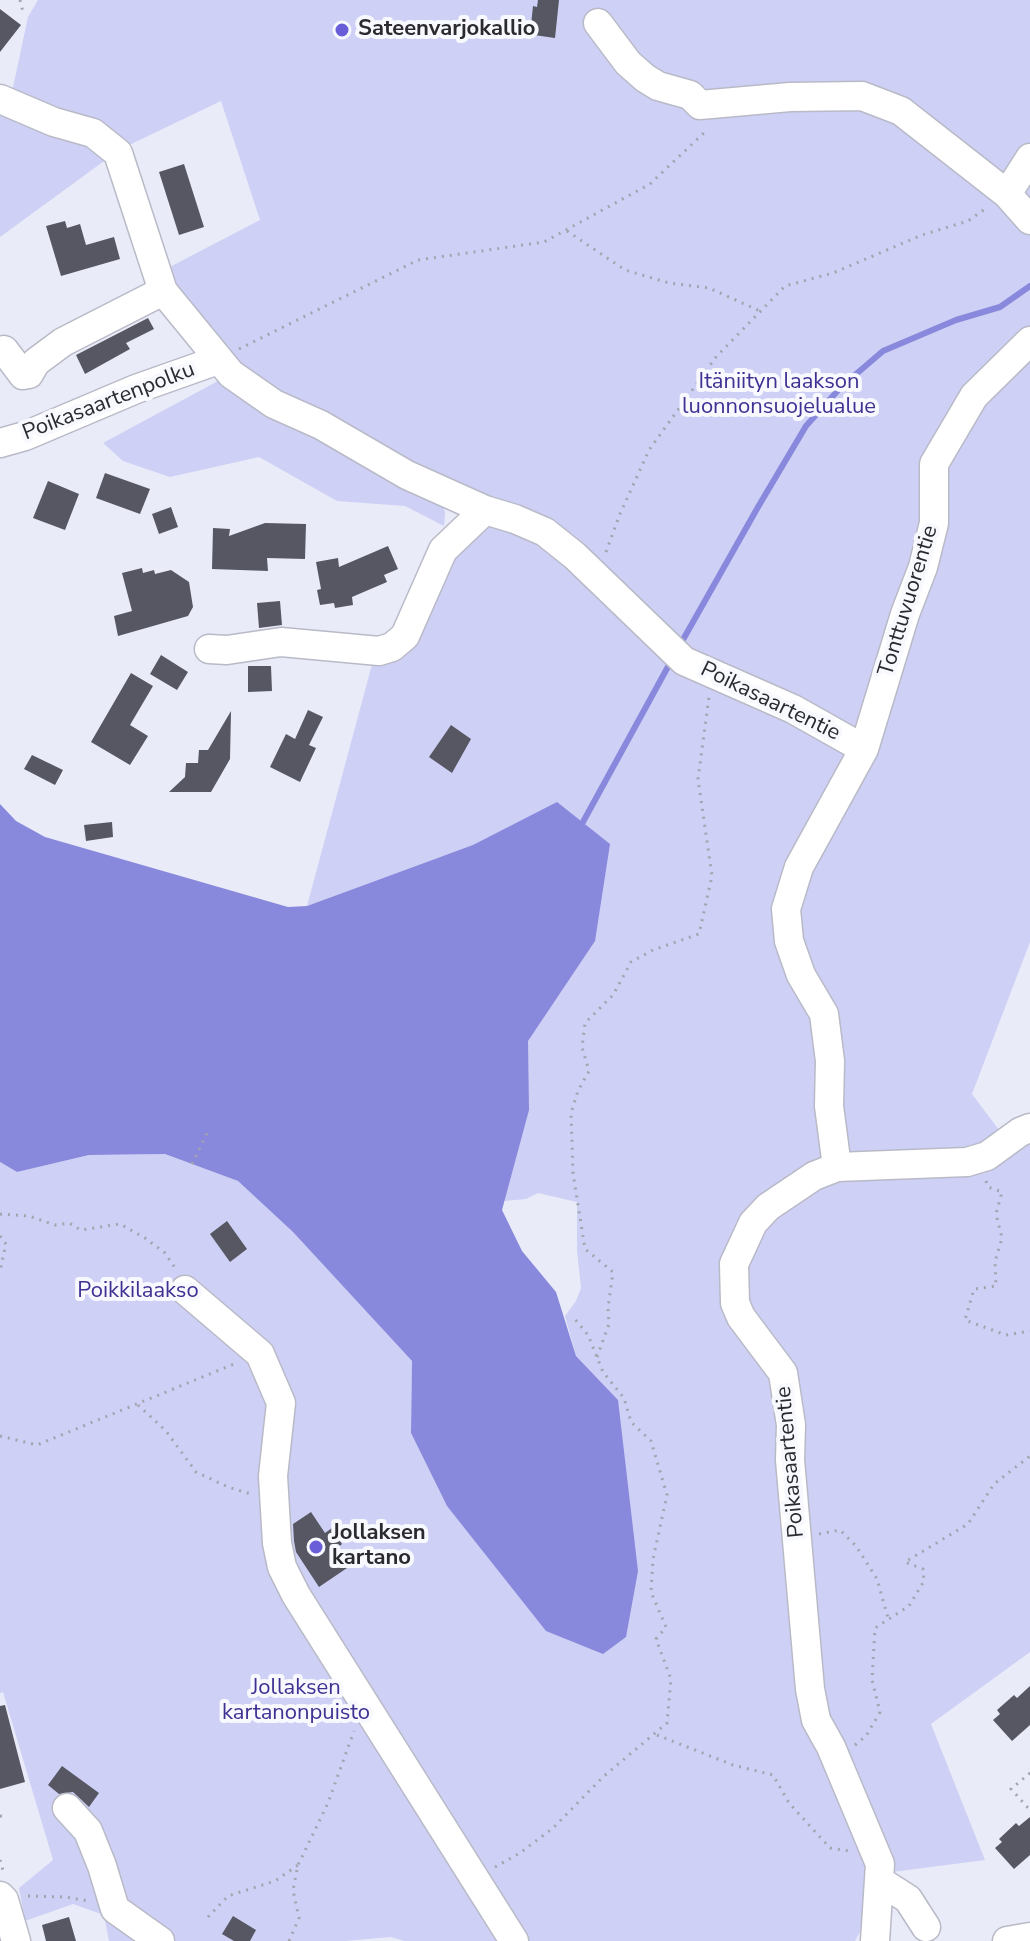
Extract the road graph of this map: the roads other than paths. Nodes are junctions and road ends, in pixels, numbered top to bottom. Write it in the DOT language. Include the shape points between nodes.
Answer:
graph roads {
  1 [pos="598,23"];
  2 [pos="0,99"];
  3 [pos="1030,158"];
  4 [pos="1007,194"];
  5 [pos="1030,220"];
  6 [pos="163,291"];
  7 [pos="1030,341"];
  8 [pos="4,350"];
  9 [pos="218,360"];
  10 [pos="0,443"];
  11 [pos="485,510"];
  12 [pos="209,649"];
  13 [pos="864,749"];
  14 [pos="1030,1128"];
  15 [pos="837,1167"];
  16 [pos="185,1290"];
  17 [pos="67,1808"];
  18 [pos="880,1881"];
  19 [pos="2,1898"];
  20 [pos="926,1927"];
  21 [pos="9,1934"];
  22 [pos="1030,1937"];
  23 [pos="160,1941"];
  24 [pos="514,1941"];
  25 [pos="875,1941"];
  26 [pos="1007,1941"];
  1 -- 4 [label="street" via="645,78 690,95 700,105 862,96 901,111"];
  2 -- 6 [label="street, Poikasaartentie" via="93,133 118,153"];
  3 -- 4 [label="street"];
  4 -- 5 [label="street"];
  6 -- 8 [label="street" via="63,342 29,374 23,375"];
  6 -- 9 [label="street, Poikasaartentie"];
  7 -- 13 [label="street, Tonttuvuorentie" via="974,396 934,464 934,523"];
  9 -- 10 [label="street, Poikasaartenpolku"];
  9 -- 11 [label="street, Poikasaartentie" via="274,404"];
  11 -- 12 [label="street" via="443,550 405,636 392,647 379,651 281,642"];
  11 -- 13 [label="street, Poikasaartentie" via="545,532 684,661 793,709"];
  13 -- 15 [label="street, Poikasaartentie" via="799,867 786,909 789,941 801,975 824,1014"];
  14 -- 15 [label="street" via="987,1156 967,1162"];
  15 -- 18 [label="street, Poikasaartentie" via="814,1176 753,1223 734,1264 735,1303 783,1373 810,1689 816,1720 872,1842"];
  16 -- 24 [label="street" via="260,1354 281,1403 273,1476 277,1543 296,1595"];
  17 -- 23 [label="street" via="88,1831 115,1909"];
  18 -- 20 [label="street" via="908,1899"];
  18 -- 25 [label="street, Poikasaartentie"];
  19 -- 21 [label="street"];
  22 -- 26 [label="street"];
}
